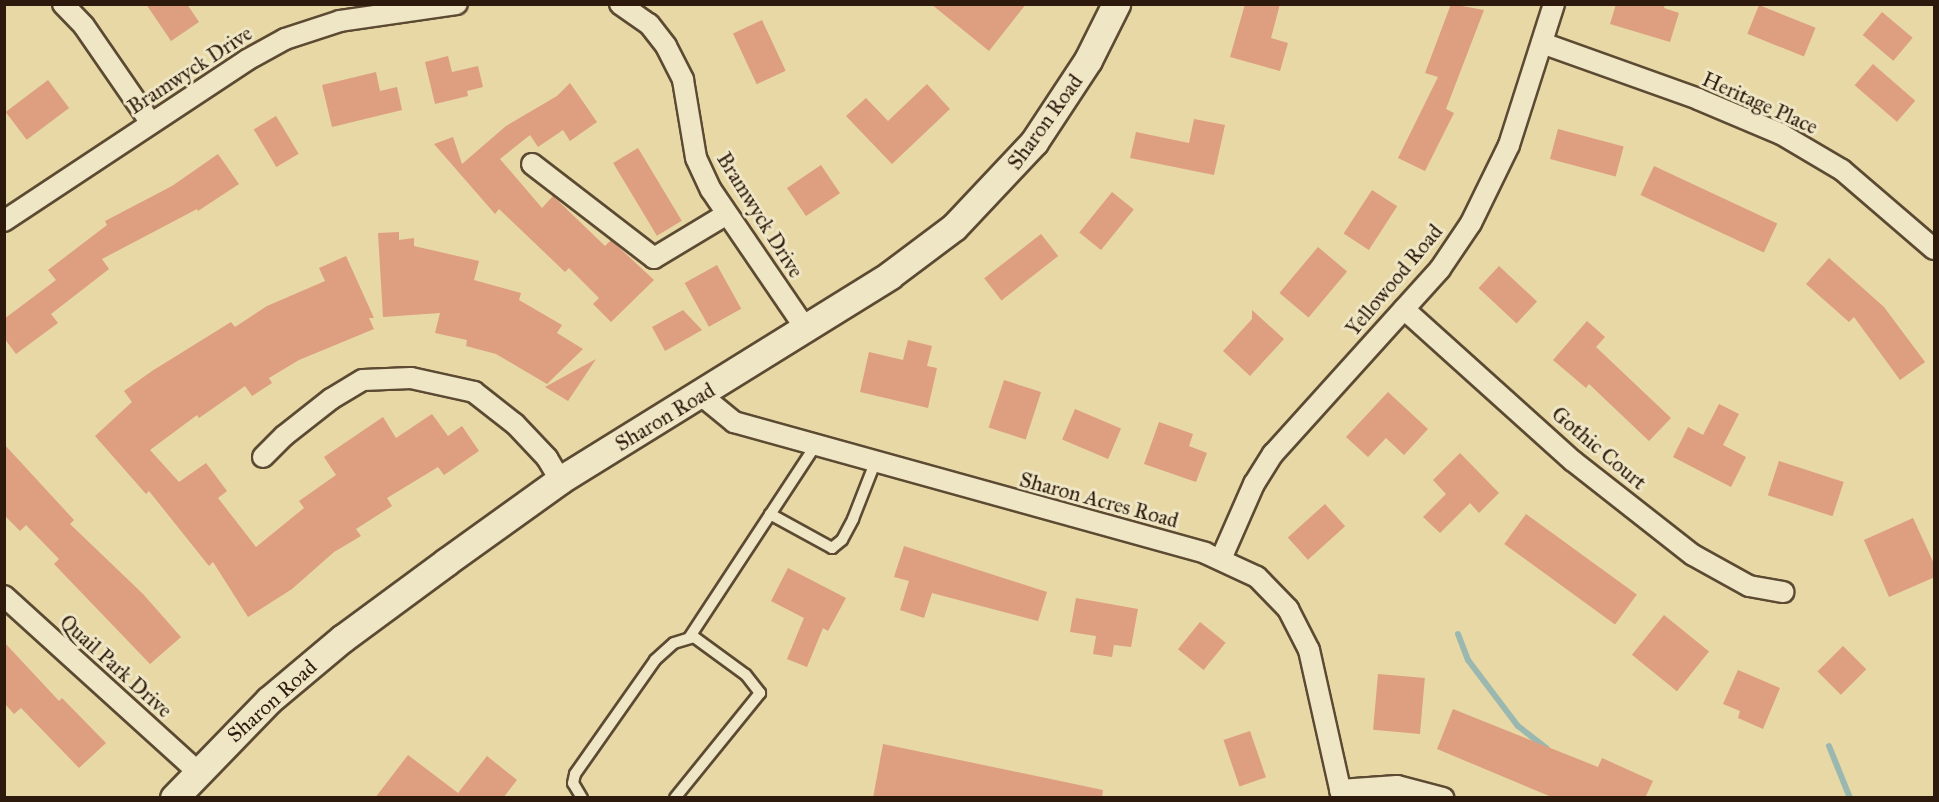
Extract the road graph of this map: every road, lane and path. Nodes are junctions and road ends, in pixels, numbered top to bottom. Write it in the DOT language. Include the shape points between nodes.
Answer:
graph roads {
  1 [pos="63,4"];
  2 [pos="457,4"];
  3 [pos="620,4"];
  4 [pos="1116,4"];
  5 [pos="1554,4"];
  6 [pos="1542,43"];
  7 [pos="151,123"];
  8 [pos="532,164"];
  9 [pos="728,214"];
  10 [pos="4,221"];
  11 [pos="1935,249"];
  12 [pos="1404,309"];
  13 [pos="805,328"];
  14 [pos="701,395"];
  15 [pos="815,446"];
  16 [pos="263,457"];
  17 [pos="875,463"];
  18 [pos="560,480"];
  19 [pos="770,514"];
  20 [pos="1221,559"];
  21 [pos="1783,592"];
  22 [pos="4,596"];
  23 [pos="689,639"];
  24 [pos="197,771"];
  25 [pos="1341,794"];
  26 [pos="174,798"];
  27 [pos="582,798"];
  28 [pos="675,798"];
  29 [pos="1443,798"];
  1 -- 7 [label="street" via="84,26"];
  2 -- 7 [label="street, Bramwyck Drive" via="340,21 285,39 255,54"];
  3 -- 9 [label="street, Bramwyck Drive" via="648,24 680,71 696,158"];
  4 -- 13 [label="main road, Sharon Road" via="1061,105 980,203 890,275"];
  5 -- 6 [label="street, Yellowood Road"];
  6 -- 11 [label="street, Heritage Place" via="1708,103 1780,134 1842,170"];
  6 -- 12 [label="street, Yellowood Road" via="1494,181 1472,223 1440,269"];
  7 -- 10 [label="street, Bramwyck Drive"];
  8 -- 9 [label="street" via="654,258"];
  9 -- 13 [label="street, Bramwyck Drive"];
  12 -- 20 [label="street, Yellowood Road" via="1273,454 1254,484"];
  12 -- 21 [label="street, Gothic Court" via="1573,461 1693,555 1749,586"];
  13 -- 14 [label="main road, Sharon Road"];
  14 -- 15 [label="street, Sharon Acres Road" via="734,422"];
  14 -- 18 [label="main road, Sharon Road"];
  15 -- 17 [label="street, Sharon Acres Road"];
  15 -- 19 [label="lane"];
  16 -- 18 [label="street" via="322,406 363,380 411,378 474,392 515,424 547,458"];
  17 -- 19 [label="lane" via="853,519 842,540 832,548"];
  17 -- 20 [label="street, Sharon Acres Road"];
  18 -- 24 [label="main road, Sharon Road" via="343,638 269,700"];
  19 -- 23 [label="lane"];
  20 -- 25 [label="street, Sharon Acres Road" via="1265,585 1300,629 1309,650"];
  22 -- 24 [label="street, Quail Park Drive"];
  23 -- 27 [label="lane" via="674,643 656,660 575,774 573,783"];
  23 -- 28 [label="lane" via="694,637 746,675 760,693"];
  24 -- 26 [label="main road, Sharon Road"];
  25 -- 29 [label="street" via="1397,786"];
}
